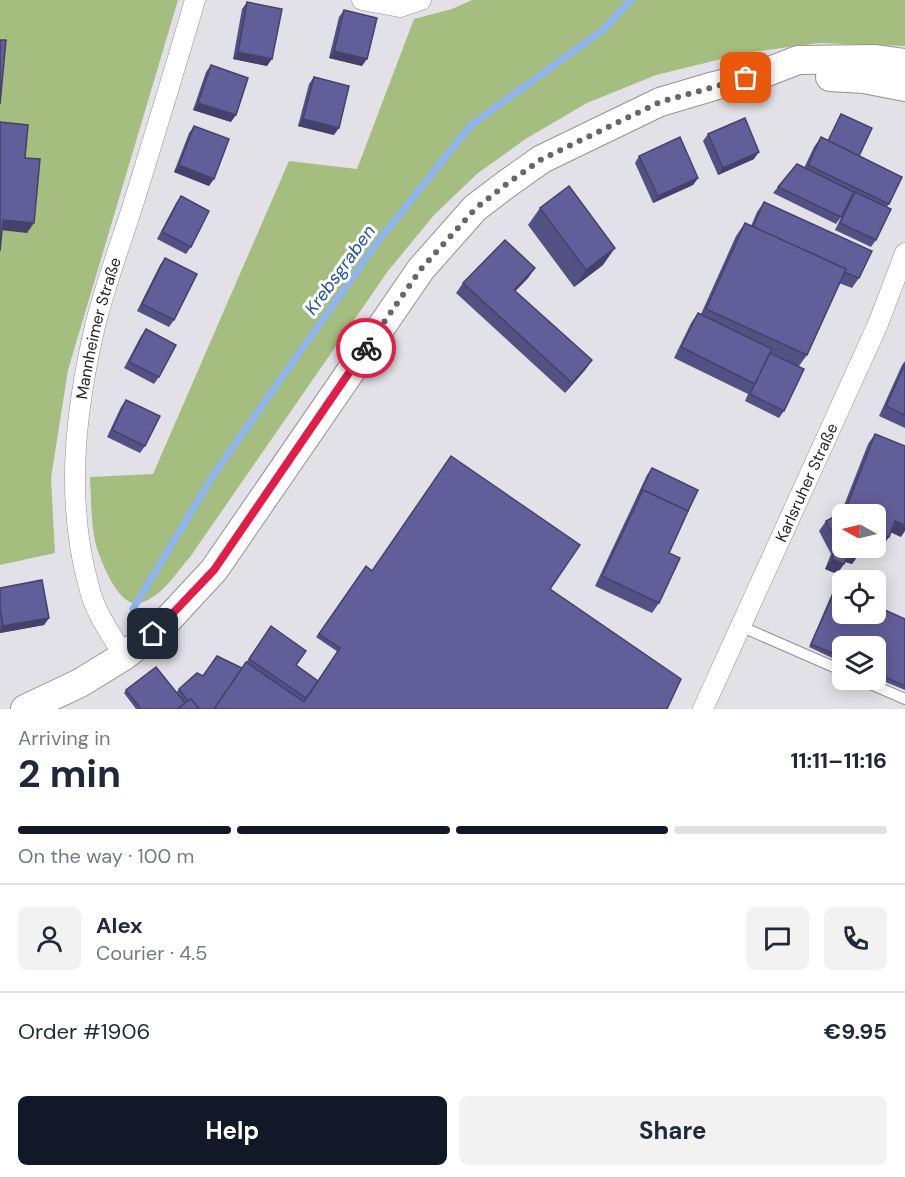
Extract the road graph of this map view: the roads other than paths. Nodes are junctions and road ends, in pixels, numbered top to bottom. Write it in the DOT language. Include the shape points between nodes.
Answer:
graph roads {
  1 [pos="195,0"];
  2 [pos="362,0"];
  3 [pos="421,0"];
  4 [pos="905,63"];
  5 [pos="762,74"];
  6 [pos="905,87"];
  7 [pos="905,253"];
  8 [pos="740,626"];
  9 [pos="124,656"];
  10 [pos="832,666"];
  11 [pos="884,690"];
  12 [pos="905,699"];
  13 [pos="905,704"];
  14 [pos="26,709"];
  15 [pos="703,709"];
  16 [pos="903,709"];
  1 -- 9 [label="street, Mannheimer Straße" via="96,325 81,398 74,472 76,523 89,588 100,616"];
  2 -- 3 [label="street" via="400,7"];
  4 -- 5 [label="street" via="874,59 798,60"];
  5 -- 6 [label="street" via="864,79"];
  5 -- 9 [label="street" via="660,102 585,137 542,159 476,208 421,269 214,570 163,625"];
  7 -- 8 [label="street, Karlsruher Straße" via="878,324"];
  8 -- 10 [label="lane"];
  8 -- 15 [label="street, Karlsruher Straße"];
  9 -- 14 [label="street"];
  11 -- 12 [label="lane"];
  13 -- 16 [label="lane"];
}
